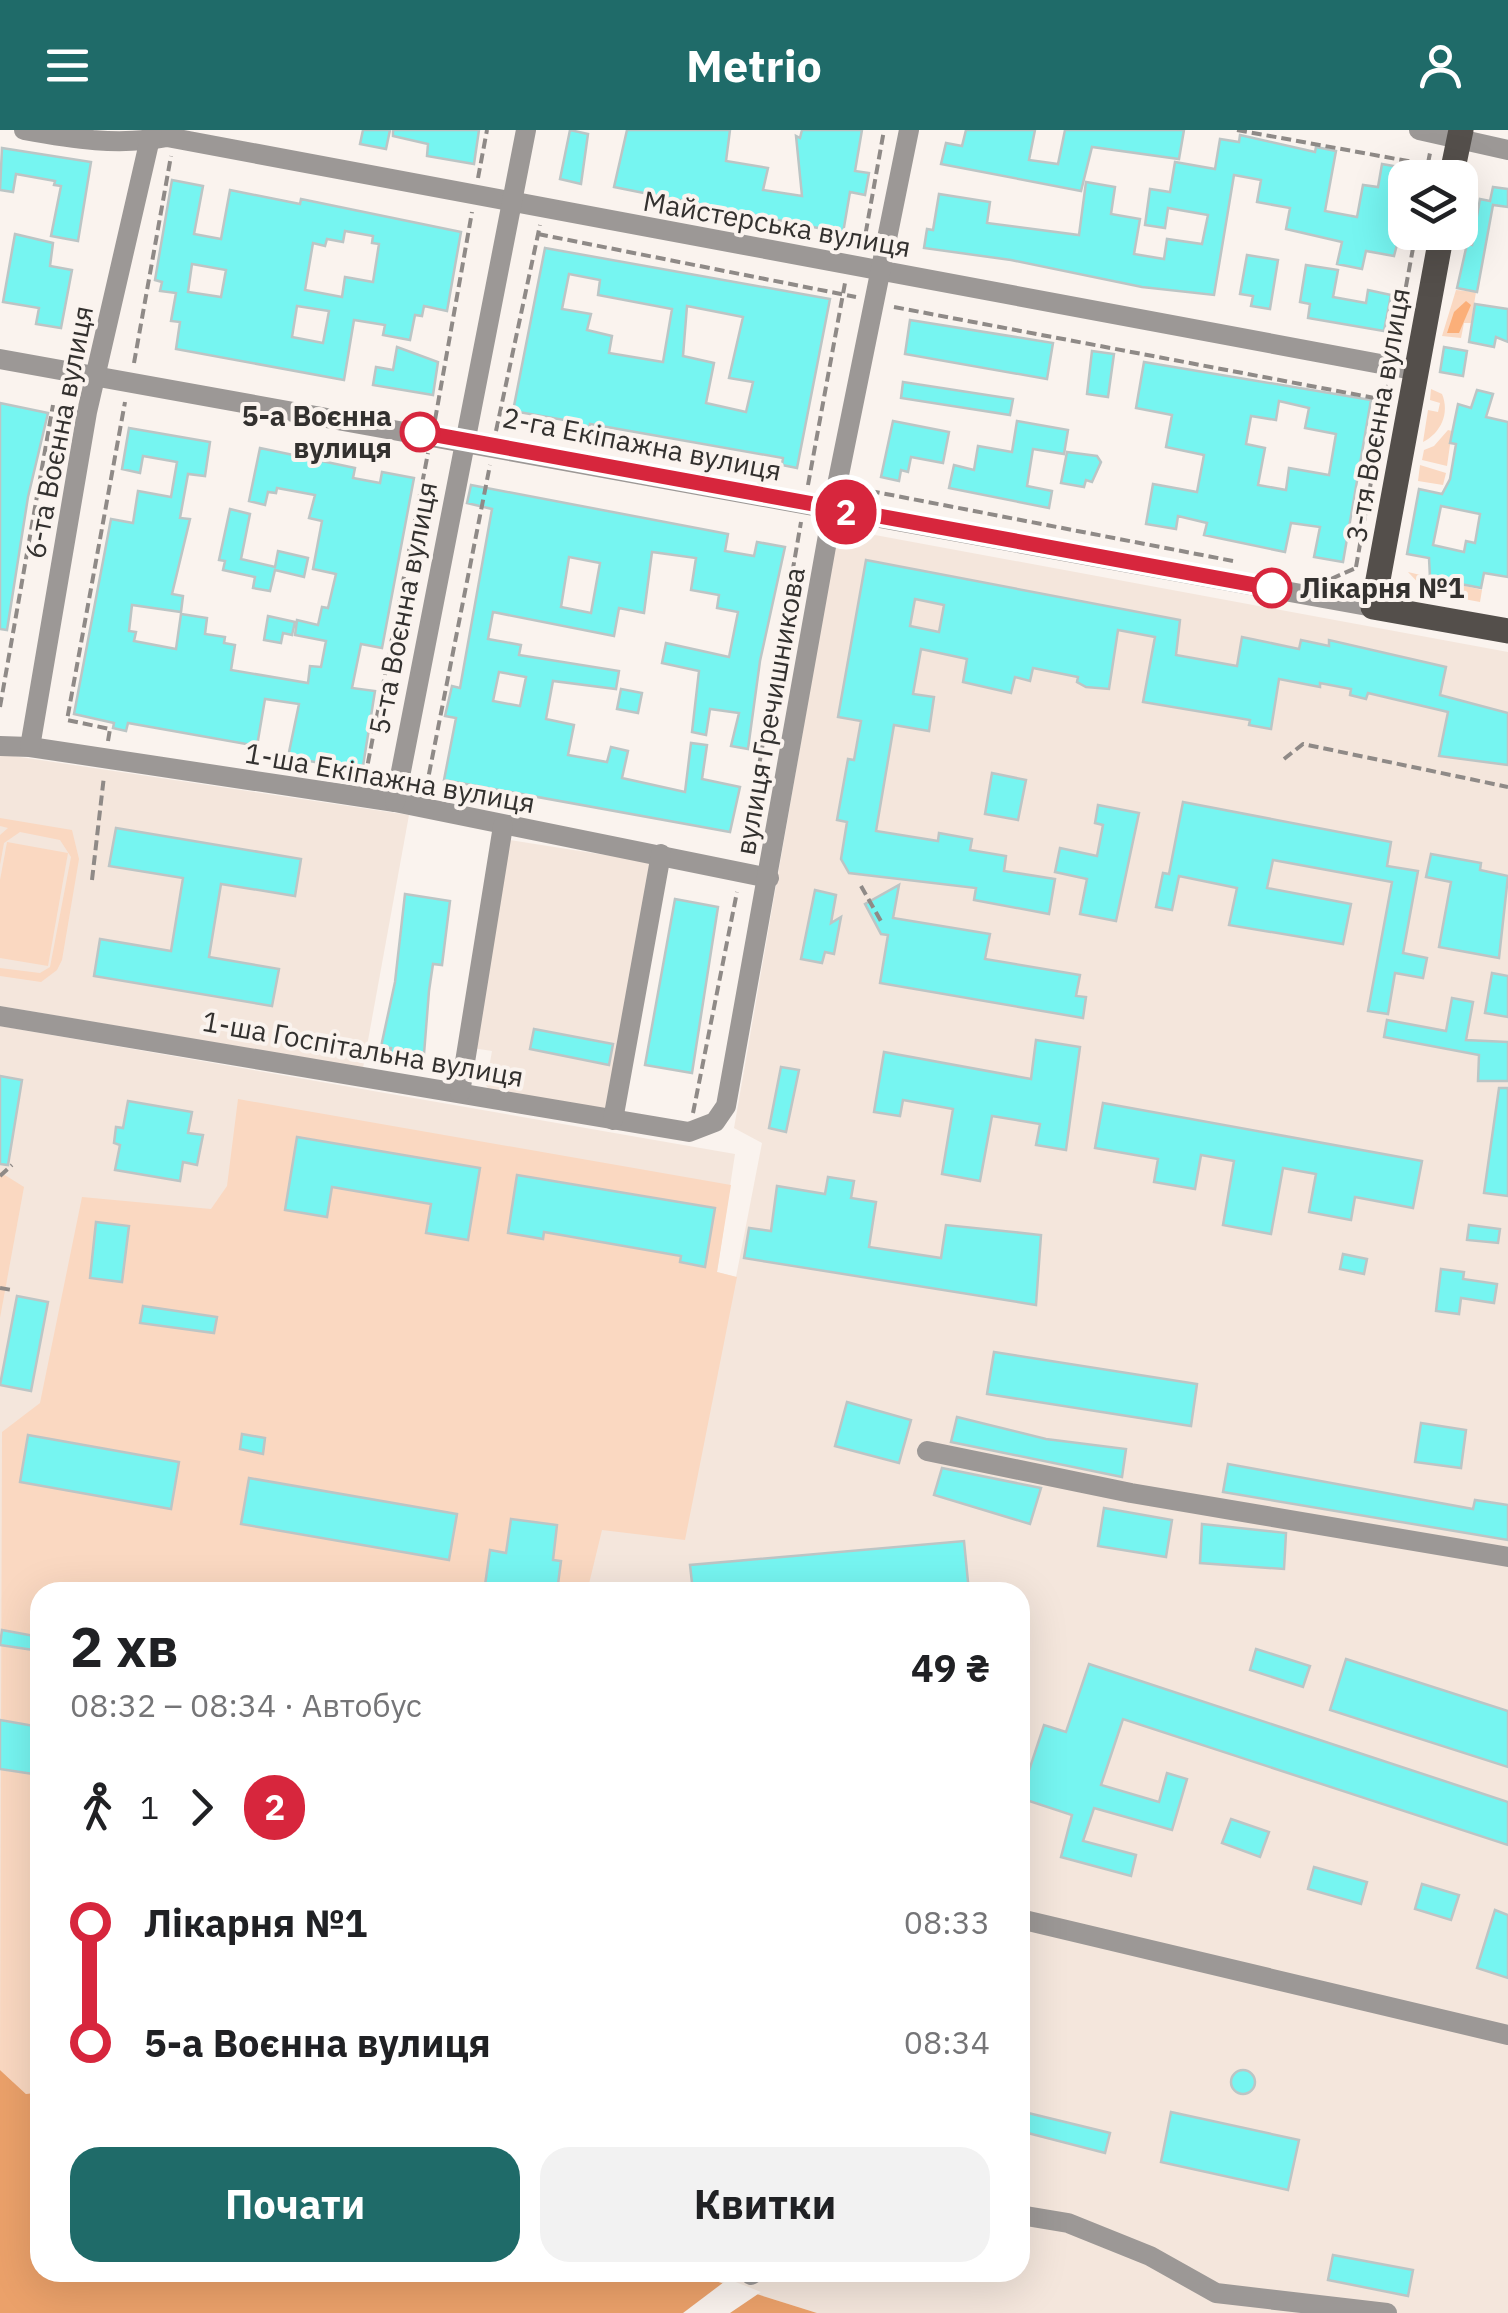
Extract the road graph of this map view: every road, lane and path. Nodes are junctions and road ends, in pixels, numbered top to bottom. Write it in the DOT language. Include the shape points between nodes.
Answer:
graph roads {
  1 [pos="24,130"];
  2 [pos="487,130"];
  3 [pos="526,130"];
  4 [pos="884,130"];
  5 [pos="909,130"];
  6 [pos="1237,130"];
  7 [pos="1460,133"];
  8 [pos="124,134"];
  9 [pos="151,135"];
  10 [pos="174,138"];
  11 [pos="1425,138"];
  12 [pos="1508,150"];
  13 [pos="1392,160"];
  14 [pos="1438,160"];
  15 [pos="1448,160"];
  16 [pos="474,197"];
  17 [pos="512,204"];
  18 [pos="544,210"];
  19 [pos="538,234"];
  20 [pos="1413,250"];
  21 [pos="1439,250"];
  22 [pos="848,266"];
  23 [pos="884,272"];
  24 [pos="843,292"];
  25 [pos="875,304"];
  26 [pos="0,359"];
  27 [pos="1392,365"];
  28 [pos="1418,371"];
  29 [pos="96,376"];
  30 [pos="129,382"];
  31 [pos="1386,400"];
  32 [pos="53,405"];
  33 [pos="432,434"];
  34 [pos="464,440"];
  35 [pos="493,446"];
  36 [pos="848,487"];
  37 [pos="806,494"];
  38 [pos="833,510"];
  39 [pos="803,515"];
  40 [pos="1236,561"];
  41 [pos="1368,570"];
  42 [pos="1314,576"];
  43 [pos="1373,607"];
  44 [pos="1508,631"];
  45 [pos="0,708"];
  46 [pos="0,746"];
  47 [pos="30,746"];
  48 [pos="106,758"];
  49 [pos="1284,758"];
  50 [pos="1508,787"];
  51 [pos="362,797"];
  52 [pos="395,802"];
  53 [pos="422,808"];
  54 [pos="504,826"];
  55 [pos="661,854"];
  56 [pos="741,871"];
  57 [pos="769,878"];
  58 [pos="92,880"];
  59 [pos="861,886"];
  60 [pos="882,923"];
  61 [pos="0,1016"];
  62 [pos="460,1093"];
  63 [pos="614,1120"];
  64 [pos="689,1132"];
  65 [pos="12,1165"];
  66 [pos="0,1176"];
  67 [pos="0,1288"];
  68 [pos="12,1290"];
  69 [pos="927,1451"];
  70 [pos="1508,1557"];
  71 [pos="1030,1921"];
  72 [pos="1508,2035"];
  73 [pos="1030,2217"];
  74 [pos="1387,2313"];
  1 -- 8 [label="street, Майстерська вулиця" via="102,144"];
  2 -- 16 [label="path"];
  3 -- 17 [label="street, 5-та Воєнна вулиця"];
  4 -- 22 [label="path" via="862,257 850,254"];
  5 -- 23 [label="street, вулиця Гречишникова"];
  6 -- 13 [label="path"];
  7 -- 11 [label="street"];
  7 -- 12 [label="street"];
  7 -- 15 [label="main road"];
  8 -- 9 [label="street, Майстерська вулиця"];
  9 -- 10 [label="street, Майстерська вулиця"];
  9 -- 29 [label="street, 6-та Воєнна вулиця"];
  10 -- 16 [label="street, Майстерська вулиця"];
  10 -- 30 [label="path"];
  11 -- 14 [label="path"];
  16 -- 17 [label="street, Майстерська вулиця"];
  16 -- 33 [label="path"];
  17 -- 18 [label="street, Майстерська вулиця"];
  17 -- 34 [label="street, 5-та Воєнна вулиця"];
  18 -- 19 [label="path"];
  18 -- 22 [label="street, Майстерська вулиця"];
  19 -- 24 [label="path"];
  19 -- 35 [label="path"];
  20 -- 27 [label="path"];
  21 -- 28 [label="main road, 3-тя Воєнна вулиця"];
  22 -- 23 [label="street, Майстерська вулиця"];
  22 -- 24 [label="path"];
  23 -- 25 [label="street, вулиця Гречишникова"];
  23 -- 27 [label="street, Майстерська вулиця"];
  24 -- 25 [label="path"];
  24 -- 37 [label="path"];
  25 -- 31 [label="path"];
  25 -- 38 [label="street, вулиця Гречишникова"];
  26 -- 29 [label="street, 2-га Екіпажна вулиця"];
  27 -- 28 [label="street, Майстерська вулиця"];
  27 -- 31 [label="path"];
  28 -- 41 [label="main road, 3-тя Воєнна вулиця"];
  29 -- 30 [label="street, 2-га Екіпажна вулиця"];
  29 -- 47 [label="street, 6-та Воєнна вулиця"];
  30 -- 33 [label="street, 2-га Екіпажна вулиця"];
  30 -- 48 [label="path" via="67,720 110,729"];
  31 -- 41 [label="path"];
  32 -- 45 [label="path"];
  33 -- 34 [label="street, 2-га Екіпажна вулиця"];
  33 -- 51 [label="path"];
  34 -- 35 [label="street, 2-га Екіпажна вулиця"];
  34 -- 52 [label="street, 5-та Воєнна вулиця"];
  35 -- 38 [label="street, 2-га Екіпажна вулиця"];
  35 -- 53 [label="path"];
  36 -- 40 [label="path"];
  38 -- 43 [label="street, 2-га Екіпажна вулиця"];
  38 -- 57 [label="street, вулиця Гречишникова"];
  39 -- 56 [label="path"];
  41 -- 42 [label="path" via="1334,580"];
  41 -- 43 [label="main road, 3-тя Воєнна вулиця"];
  43 -- 44 [label="main road, 2-га Екіпажна вулиця"];
  46 -- 47 [label="street, 1-ша Екіпажна вулиця"];
  47 -- 48 [label="street, 1-ша Екіпажна вулиця"];
  48 -- 51 [label="street, 1-ша Екіпажна вулиця"];
  48 -- 58 [label="path"];
  49 -- 50 [label="path" via="1304,744"];
  51 -- 52 [label="street, 1-ша Екіпажна вулиця"];
  52 -- 53 [label="street, 1-ша Екіпажна вулиця"];
  53 -- 54 [label="street, 1-ша Екіпажна вулиця"];
  54 -- 55 [label="street, 1-ша Екіпажна вулиця"];
  54 -- 62 [label="street"];
  55 -- 56 [label="street, 1-ша Екіпажна вулиця"];
  55 -- 63 [label="street"];
  56 -- 57 [label="street, 1-ша Екіпажна вулиця"];
  56 -- 64 [label="path"];
  57 -- 64 [label="street, вулиця Гречишникова" via="726,1106 715,1122"];
  59 -- 60 [label="path"];
  61 -- 62 [label="street, 1-ша Госпітальна вулиця"];
  62 -- 63 [label="street, 1-ша Госпітальна вулиця"];
  63 -- 64 [label="street, 1-ша Госпітальна вулиця"];
  65 -- 66 [label="path"];
  67 -- 68 [label="path"];
  69 -- 70 [label="street"];
  71 -- 72 [label="street"];
  73 -- 74 [label="street" via="1068,2223 1150,2256 1216,2292"];
}
